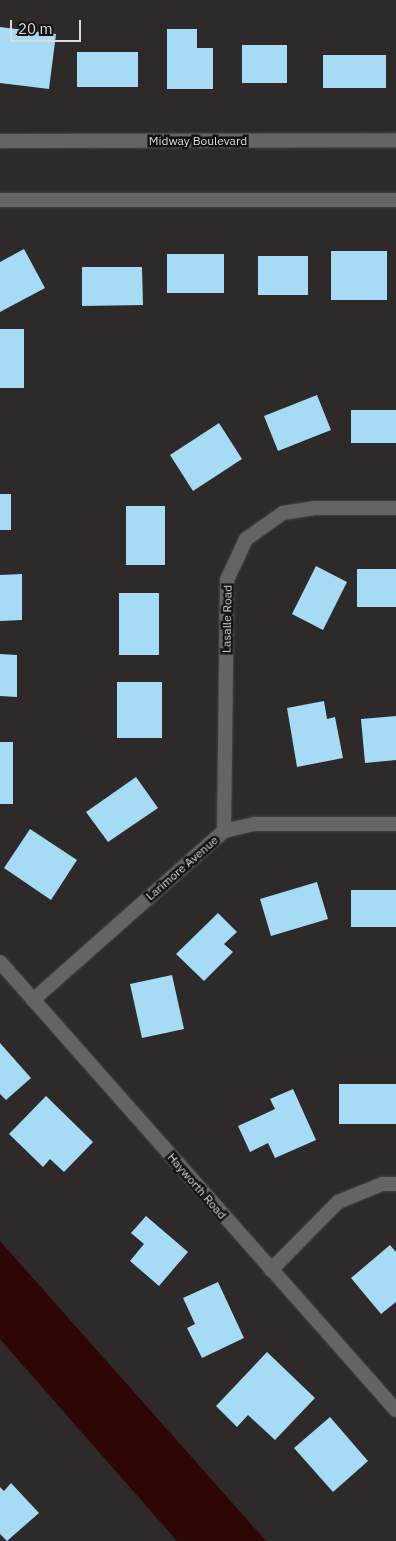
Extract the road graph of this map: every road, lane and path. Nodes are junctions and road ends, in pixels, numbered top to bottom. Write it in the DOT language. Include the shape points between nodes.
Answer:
graph roads {
  1 [pos="396,140"];
  2 [pos="0,141"];
  3 [pos="0,200"];
  4 [pos="396,200"];
  5 [pos="396,508"];
  6 [pos="396,824"];
  7 [pos="224,831"];
  8 [pos="0,962"];
  9 [pos="33,1000"];
  10 [pos="396,1184"];
  11 [pos="271,1270"];
  12 [pos="396,1410"];
  1 -- 2 [label="street, Midway Boulevard"];
  3 -- 4 [label="street"];
  5 -- 7 [label="street, Lasalle Road" via="313,508 283,513 246,539 227,580"];
  6 -- 7 [label="street, Larimore Avenue" via="255,824"];
  7 -- 9 [label="street, Larimore Avenue"];
  8 -- 9 [label="street, Hayworth Road"];
  9 -- 11 [label="street, Hayworth Road"];
  10 -- 11 [label="street" via="382,1184 338,1202"];
  11 -- 12 [label="street, Hayworth Road"];
}
